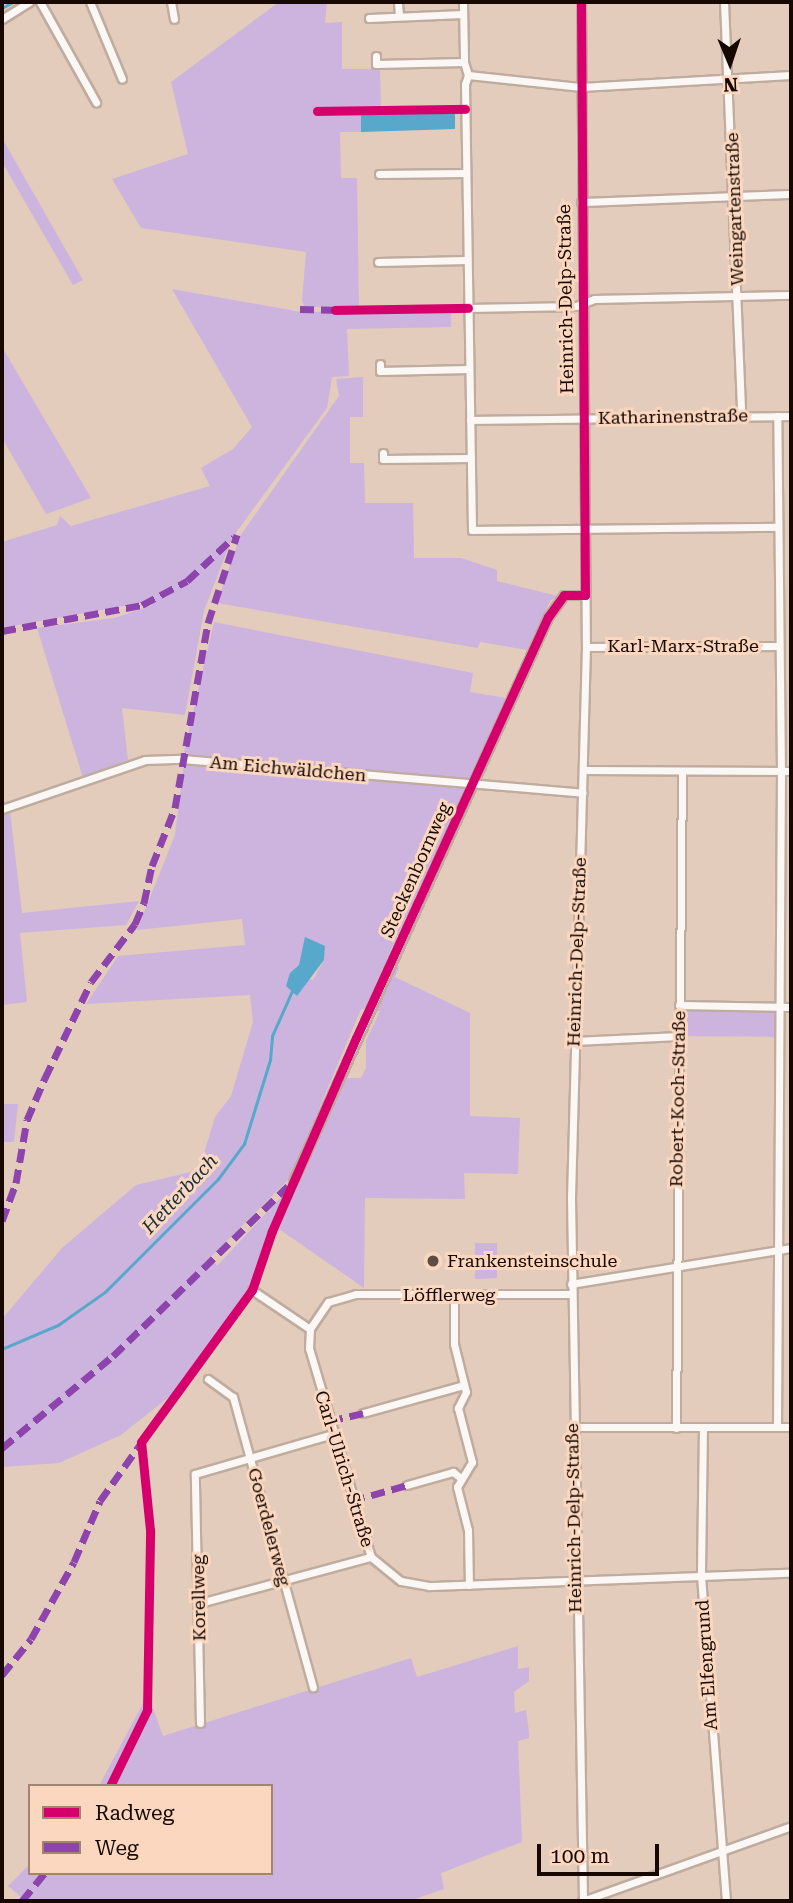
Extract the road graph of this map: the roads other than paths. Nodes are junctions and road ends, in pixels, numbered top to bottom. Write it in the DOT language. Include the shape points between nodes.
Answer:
graph roads {
  1 [pos="30,2"];
  2 [pos="40,2"];
  3 [pos="90,2"];
  4 [pos="171,2"];
  5 [pos="398,2"];
  6 [pos="463,2"];
  7 [pos="581,2"];
  8 [pos="724,2"];
  9 [pos="463,14"];
  10 [pos="399,16"];
  11 [pos="369,18"];
  12 [pos="2,19"];
  13 [pos="174,19"];
  14 [pos="376,57"];
  15 [pos="464,62"];
  16 [pos="468,75"];
  17 [pos="791,75"];
  18 [pos="122,79"];
  19 [pos="729,79"];
  20 [pos="580,87"];
  21 [pos="96,102"];
  22 [pos="466,173"];
  23 [pos="379,174"];
  24 [pos="791,194"];
  25 [pos="735,195"];
  26 [pos="581,202"];
  27 [pos="467,260"];
  28 [pos="378,262"];
  29 [pos="791,295"];
  30 [pos="738,296"];
  31 [pos="582,304"];
  32 [pos="468,308"];
  33 [pos="380,363"];
  34 [pos="469,369"];
  35 [pos="741,416"];
  36 [pos="778,416"];
  37 [pos="791,416"];
  38 [pos="584,418"];
  39 [pos="470,420"];
  40 [pos="383,453"];
  41 [pos="471,458"];
  42 [pos="778,527"];
  43 [pos="584,528"];
  44 [pos="791,581"];
  45 [pos="780,582"];
  46 [pos="585,595"];
  47 [pos="779,646"];
  48 [pos="586,647"];
  49 [pos="584,770"];
  50 [pos="682,771"];
  51 [pos="781,771"];
  52 [pos="791,771"];
  53 [pos="472,784"];
  54 [pos="583,793"];
  55 [pos="2,809"];
  56 [pos="679,1005"];
  57 [pos="779,1007"];
  58 [pos="791,1007"];
  59 [pos="679,1036"];
  60 [pos="574,1041"];
  61 [pos="293,1181"];
  62 [pos="791,1248"];
  63 [pos="777,1250"];
  64 [pos="677,1269"];
  65 [pos="572,1284"];
  66 [pos="252,1290"];
  67 [pos="571,1294"];
  68 [pos="454,1295"];
  69 [pos="310,1329"];
  70 [pos="208,1379"];
  71 [pos="464,1385"];
  72 [pos="363,1413"];
  73 [pos="572,1427"];
  74 [pos="703,1427"];
  75 [pos="777,1427"];
  76 [pos="791,1427"];
  77 [pos="676,1428"];
  78 [pos="333,1434"];
  79 [pos="250,1457"];
  80 [pos="462,1479"];
  81 [pos="407,1485"];
  82 [pos="370,1557"];
  83 [pos="791,1573"];
  84 [pos="701,1576"];
  85 [pos="283,1580"];
  86 [pos="574,1583"];
  87 [pos="469,1585"];
  88 [pos="200,1603"];
  89 [pos="313,1687"];
  90 [pos="200,1723"];
  91 [pos="791,1826"];
  92 [pos="723,1849"];
  93 [pos="582,1901"];
  94 [pos="726,1901"];
  1 -- 12 [label="street"];
  2 -- 21 [label="street"];
  3 -- 18 [label="street"];
  4 -- 13 [label="street"];
  5 -- 10 [label="street"];
  6 -- 9 [label="street"];
  7 -- 20 [label="street, Heinrich-Delp-Straße"];
  8 -- 19 [label="street, Weingartenstraße"];
  9 -- 10 [label="street"];
  9 -- 15 [label="street"];
  10 -- 11 [label="street"];
  14 -- 15 [label="street" via="376,64"];
  15 -- 16 [label="street"];
  16 -- 20 [label="street"];
  16 -- 22 [label="street"];
  17 -- 19 [label="street"];
  19 -- 20 [label="street"];
  19 -- 25 [label="street, Weingartenstraße"];
  20 -- 26 [label="street, Heinrich-Delp-Straße"];
  22 -- 23 [label="street"];
  22 -- 27 [label="street"];
  24 -- 25 [label="street"];
  25 -- 26 [label="street"];
  25 -- 30 [label="street, Weingartenstraße"];
  26 -- 31 [label="street, Heinrich-Delp-Straße"];
  27 -- 28 [label="street"];
  27 -- 32 [label="street"];
  29 -- 30 [label="street"];
  30 -- 31 [label="street" via="594,299"];
  30 -- 35 [label="street, Weingartenstraße"];
  31 -- 32 [label="street"];
  31 -- 38 [label="street, Heinrich-Delp-Straße"];
  32 -- 34 [label="street"];
  33 -- 34 [label="street" via="380,371"];
  34 -- 39 [label="street"];
  35 -- 36 [label="street, Katharinenstraße"];
  35 -- 38 [label="street, Katharinenstraße"];
  36 -- 37 [label="street, Katharinenstraße"];
  36 -- 42 [label="street"];
  38 -- 39 [label="street, Katharinenstraße"];
  38 -- 43 [label="street, Heinrich-Delp-Straße"];
  39 -- 41 [label="street"];
  40 -- 41 [label="street" via="383,459"];
  41 -- 43 [label="street" via="472,530"];
  42 -- 43 [label="street"];
  42 -- 45 [label="street"];
  43 -- 46 [label="street, Heinrich-Delp-Straße"];
  44 -- 45 [label="street"];
  45 -- 47 [label="street"];
  46 -- 48 [label="street, Heinrich-Delp-Straße"];
  46 -- 53 [label="street, Steckenbornweg" via="564,595 548,617"];
  47 -- 48 [label="street, Karl-Marx-Straße"];
  47 -- 51 [label="street"];
  48 -- 49 [label="street, Heinrich-Delp-Straße"];
  49 -- 50 [label="street"];
  49 -- 54 [label="street, Heinrich-Delp-Straße"];
  50 -- 51 [label="street"];
  50 -- 56 [label="street, Robert-Koch-Straße"];
  51 -- 52 [label="street"];
  51 -- 57 [label="street"];
  53 -- 54 [label="street, Am Eichwäldchen"];
  53 -- 55 [label="street, Am Eichwäldchen" via="182,759 145,760"];
  53 -- 61 [label="street, Steckenbornweg"];
  54 -- 60 [label="street, Heinrich-Delp-Straße"];
  56 -- 57 [label="street"];
  56 -- 59 [label="street, Robert-Koch-Straße"];
  57 -- 58 [label="street"];
  57 -- 63 [label="street"];
  59 -- 60 [label="street"];
  59 -- 64 [label="street, Robert-Koch-Straße"];
  60 -- 65 [label="street, Heinrich-Delp-Straße"];
  62 -- 63 [label="street"];
  63 -- 64 [label="street"];
  63 -- 75 [label="street"];
  64 -- 65 [label="street"];
  64 -- 77 [label="street, Robert-Koch-Straße"];
  65 -- 67 [label="street, Heinrich-Delp-Straße"];
  66 -- 69 [label="street"];
  67 -- 68 [label="street, Löfflerweg"];
  67 -- 73 [label="street, Heinrich-Delp-Straße"];
  68 -- 69 [label="street, Löfflerweg" via="356,1294 328,1303"];
  68 -- 71 [label="street" via="454,1344"];
  69 -- 78 [label="street, Carl-Ulrich-Straße" via="309,1348"];
  70 -- 79 [label="street, Goerdelerweg" via="233,1397"];
  71 -- 72 [label="street"];
  71 -- 80 [label="street" via="458,1408 472,1462"];
  73 -- 77 [label="street"];
  73 -- 86 [label="street, Heinrich-Delp-Straße"];
  74 -- 75 [label="street"];
  74 -- 77 [label="street"];
  74 -- 84 [label="street, Am Elfengrund"];
  75 -- 76 [label="street"];
  78 -- 79 [label="street"];
  78 -- 82 [label="street, Carl-Ulrich-Straße"];
  79 -- 85 [label="street, Goerdelerweg"];
  79 -- 88 [label="street, Korellweg" via="195,1474"];
  80 -- 81 [label="street" via="453,1472"];
  80 -- 87 [label="street" via="457,1487 468,1530"];
  82 -- 85 [label="street"];
  82 -- 87 [label="street, Carl-Ulrich-Straße" via="401,1581"];
  83 -- 84 [label="street, Carl-Ulrich-Straße"];
  84 -- 86 [label="street, Carl-Ulrich-Straße"];
  84 -- 92 [label="street, Am Elfengrund"];
  85 -- 88 [label="street"];
  85 -- 89 [label="street, Goerdelerweg"];
  86 -- 87 [label="street, Carl-Ulrich-Straße"];
  86 -- 93 [label="street, Heinrich-Delp-Straße"];
  88 -- 90 [label="street, Korellweg"];
  91 -- 92 [label="street"];
  92 -- 93 [label="street"];
  92 -- 94 [label="street, Am Elfengrund"];
}
